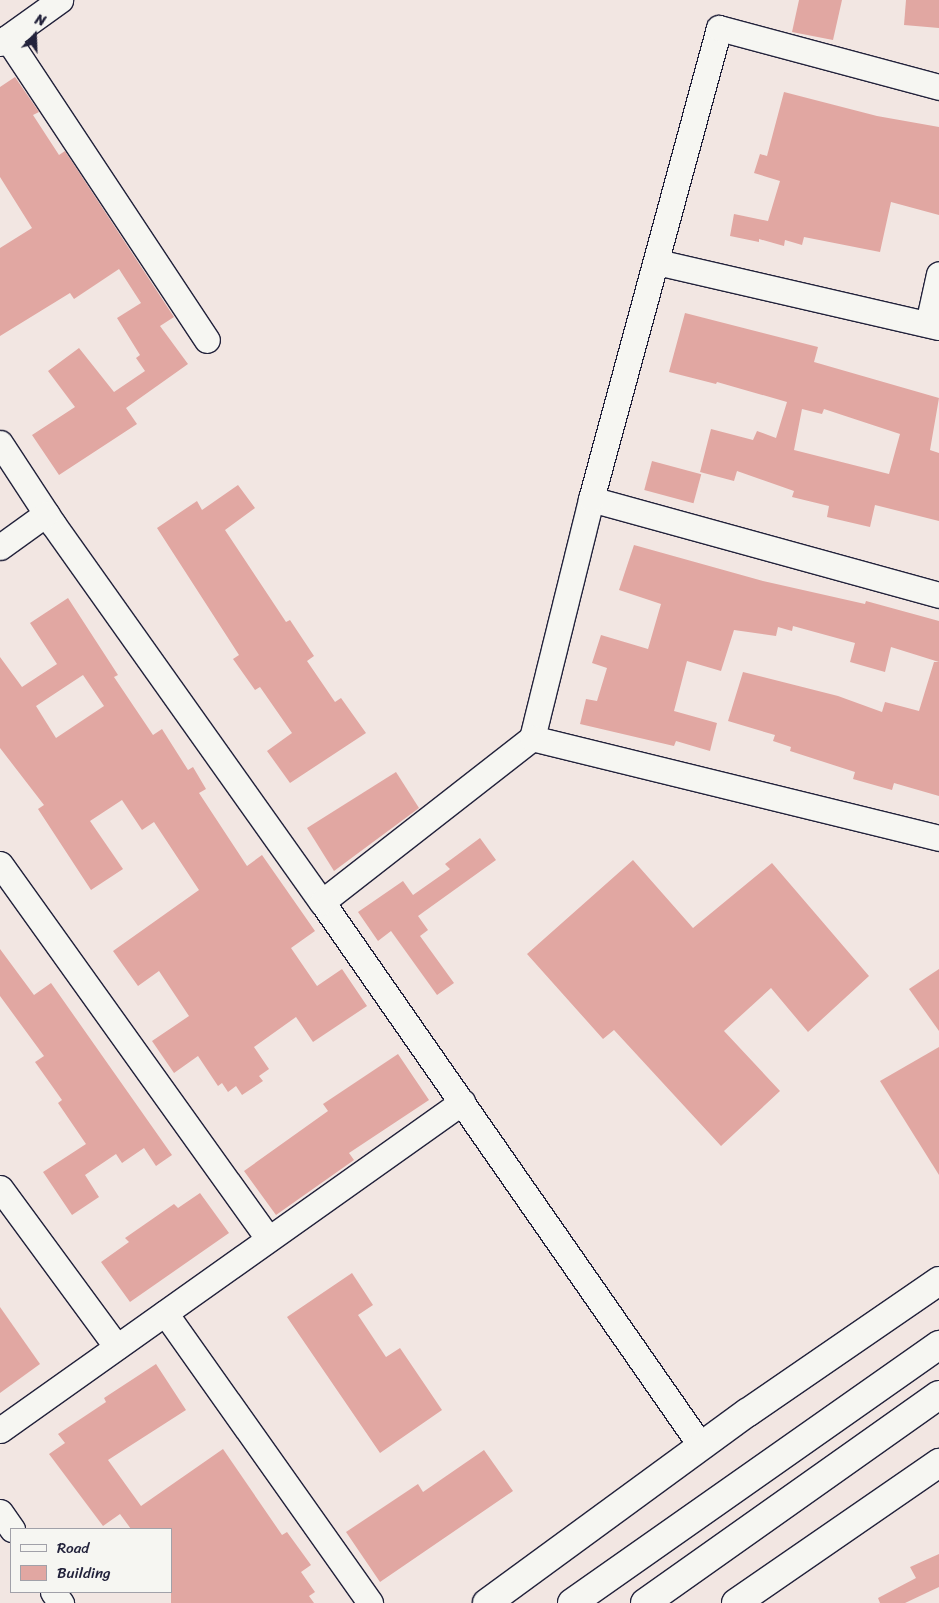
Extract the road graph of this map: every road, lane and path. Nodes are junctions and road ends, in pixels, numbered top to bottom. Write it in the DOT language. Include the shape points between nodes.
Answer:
graph roads {
  1 [pos="60,0"];
  2 [pos="4,40"];
  3 [pos="939,87"];
  4 [pos="658,262"];
  5 [pos="939,274"];
  6 [pos="934,325"];
  7 [pos="207,340"];
  8 [pos="0,443"];
  9 [pos="591,499"];
  10 [pos="46,514"];
  11 [pos="0,547"];
  12 [pos="939,594"];
  13 [pos="532,738"];
  14 [pos="939,838"];
  15 [pos="0,864"];
  16 [pos="322,902"];
  17 [pos="462,1102"];
  18 [pos="0,1188"];
  19 [pos="268,1239"];
  20 [pos="939,1281"];
  21 [pos="165,1312"];
  22 [pos="939,1345"];
  23 [pos="117,1347"];
  24 [pos="939,1394"];
  25 [pos="822,1429"];
  26 [pos="0,1430"];
  27 [pos="701,1446"];
  28 [pos="939,1463"];
  29 [pos="840,1465"];
  30 [pos="0,1512"];
  31 [pos="11,1528"];
  32 [pos="370,1603"];
  33 [pos="487,1603"];
  34 [pos="572,1603"];
  35 [pos="645,1603"];
  36 [pos="736,1603"];
  1 -- 2 [label="street"];
  2 -- 7 [label="street"];
  3 -- 4 [label="street" via="719,28"];
  4 -- 6 [label="street"];
  4 -- 9 [label="street"];
  5 -- 6 [label="street"];
  8 -- 10 [label="street"];
  9 -- 12 [label="street"];
  9 -- 13 [label="street"];
  10 -- 11 [label="street"];
  10 -- 16 [label="street"];
  13 -- 14 [label="street"];
  13 -- 16 [label="street"];
  15 -- 19 [label="street"];
  16 -- 17 [label="street"];
  17 -- 19 [label="street"];
  17 -- 27 [label="street"];
  18 -- 23 [label="street"];
  19 -- 21 [label="street"];
  20 -- 27 [label="main road"];
  21 -- 23 [label="street"];
  21 -- 32 [label="street"];
  22 -- 25 [label="main road"];
  23 -- 26 [label="street"];
  24 -- 29 [label="main road"];
  25 -- 29 [label="main road"];
  25 -- 34 [label="main road"];
  27 -- 33 [label="main road"];
  28 -- 36 [label="main road"];
  29 -- 35 [label="main road"];
  30 -- 31 [label="street"];
}
